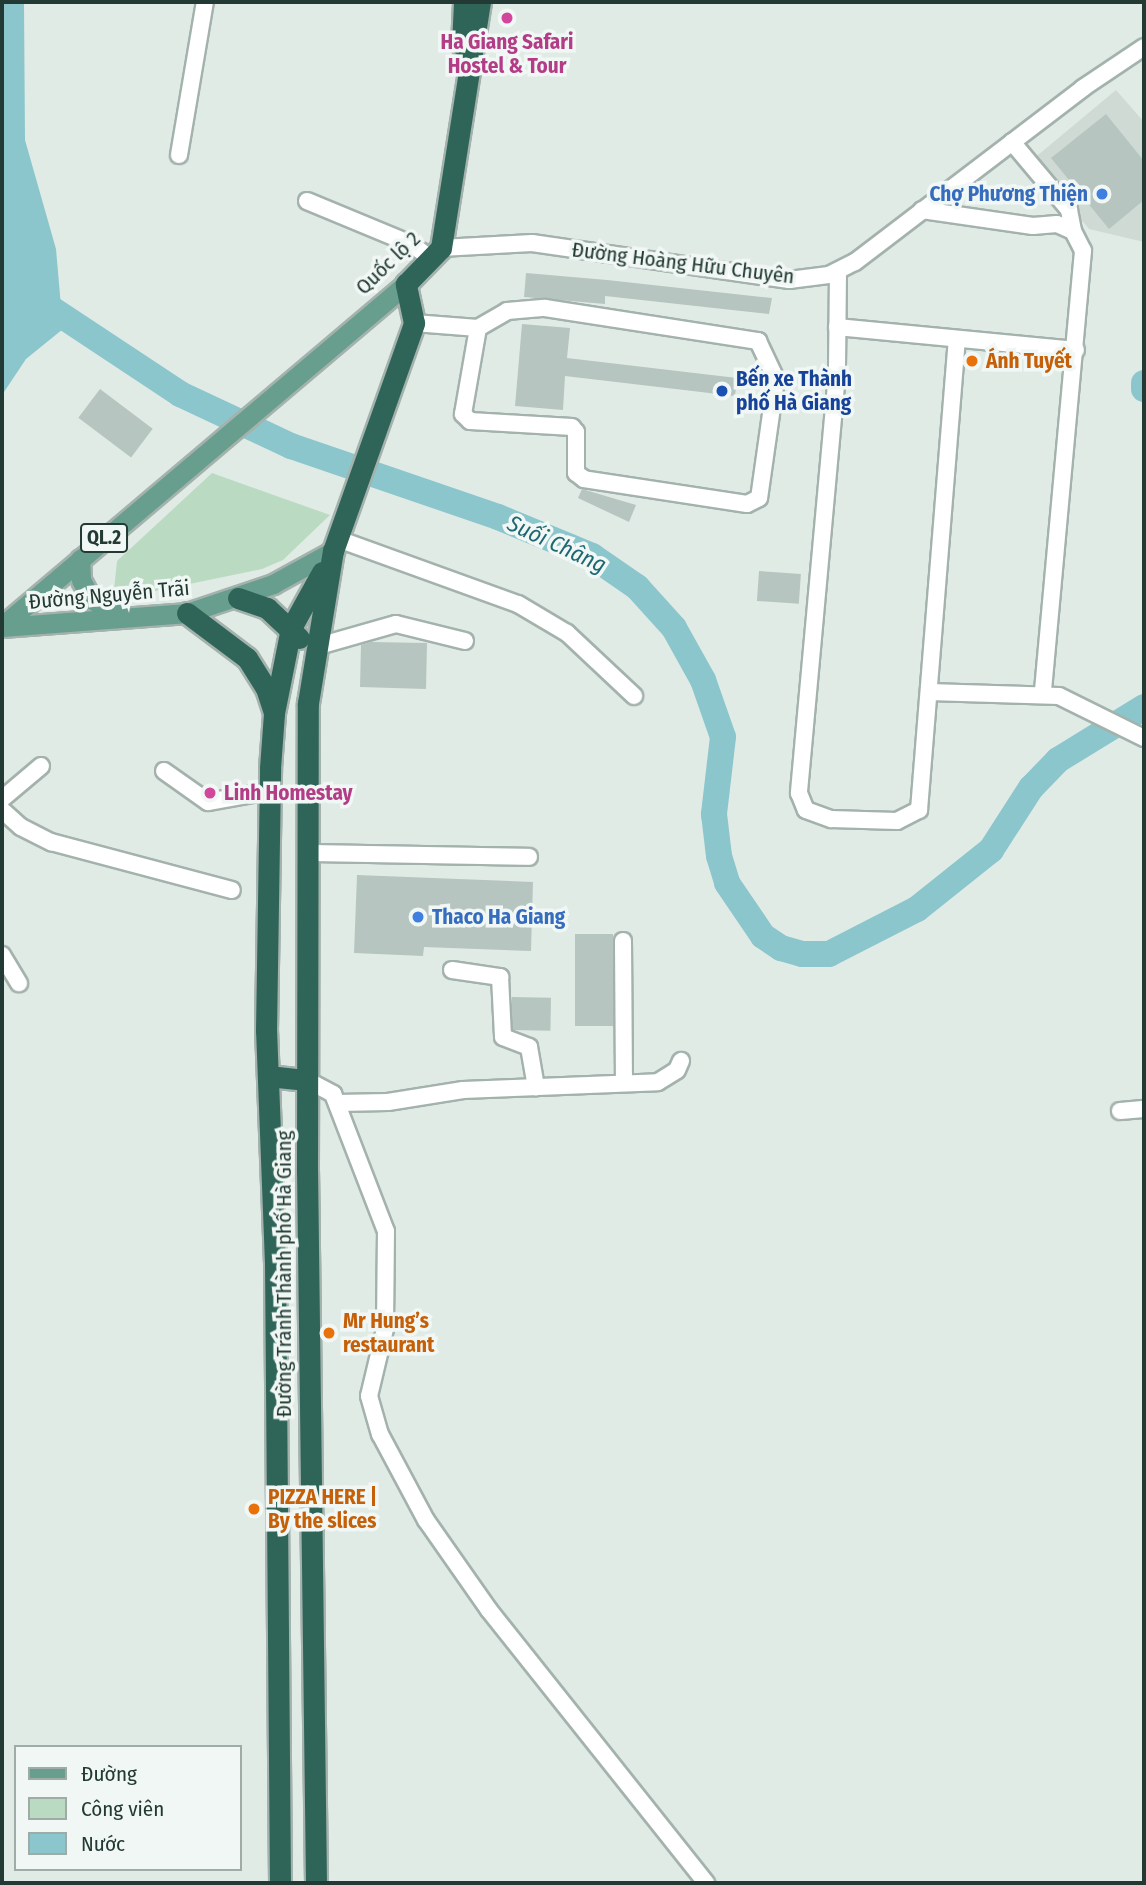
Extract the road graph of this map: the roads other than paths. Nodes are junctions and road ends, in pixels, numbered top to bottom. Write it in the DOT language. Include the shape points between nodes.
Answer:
graph roads {
  1 [pos="205,2"];
  2 [pos="464,2"];
  3 [pos="480,2"];
  4 [pos="1144,47"];
  5 [pos="460,105"];
  6 [pos="1012,142"];
  7 [pos="179,155"];
  8 [pos="307,201"];
  9 [pos="922,210"];
  10 [pos="1073,231"];
  11 [pos="437,254"];
  12 [pos="838,272"];
  13 [pos="406,284"];
  14 [pos="414,323"];
  15 [pos="838,327"];
  16 [pos="478,328"];
  17 [pos="957,341"];
  18 [pos="1076,350"];
  19 [pos="207,452"];
  20 [pos="337,540"];
  21 [pos="80,559"];
  22 [pos="238,598"];
  23 [pos="187,613"];
  24 [pos="122,617"];
  25 [pos="2,627"];
  26 [pos="291,628"];
  27 [pos="465,641"];
  28 [pos="314,656"];
  29 [pos="929,692"];
  30 [pos="1043,694"];
  31 [pos="634,696"];
  32 [pos="274,713"];
  33 [pos="1138,736"];
  34 [pos="41,766"];
  35 [pos="164,771"];
  36 [pos="270,791"];
  37 [pos="2,799"];
  38 [pos="2,810"];
  39 [pos="306,853"];
  40 [pos="529,857"];
  41 [pos="232,890"];
  42 [pos="623,941"];
  43 [pos="2,955"];
  44 [pos="452,970"];
  45 [pos="19,983"];
  46 [pos="681,1061"];
  47 [pos="268,1076"];
  48 [pos="307,1080"];
  49 [pos="624,1083"];
  50 [pos="536,1087"];
  51 [pos="337,1103"];
  52 [pos="1144,1109"];
  53 [pos="1120,1111"];
  54 [pos="279,1675"];
  55 [pos="312,1675"];
  56 [pos="280,1883"];
  57 [pos="316,1883"];
  58 [pos="706,1883"];
  1 -- 7 [label="street"];
  2 -- 5 [label="highway, Quốc lộ 2"];
  3 -- 5 [label="highway, Quốc lộ 2"];
  4 -- 6 [label="street, Đường Hoàng Hữu Chuyên"];
  5 -- 11 [label="highway, Quốc lộ 2"];
  6 -- 9 [label="street, Đường Hoàng Hữu Chuyên"];
  6 -- 10 [label="street" via="1069,210"];
  8 -- 11 [label="street"];
  9 -- 10 [label="street" via="1033,226 1057,224"];
  9 -- 12 [label="street, Đường Hoàng Hữu Chuyên"];
  10 -- 18 [label="street" via="1083,251"];
  11 -- 12 [label="street, Đường Hoàng Hữu Chuyên" via="532,243 789,280"];
  11 -- 13 [label="highway, Quốc lộ 2 / QL.2"];
  12 -- 15 [label="street"];
  13 -- 14 [label="highway"];
  13 -- 19 [label="main road, Quốc lộ 2 / QL.2"];
  14 -- 16 [label="street"];
  14 -- 20 [label="highway"];
  15 -- 17 [label="street"];
  15 -- 29 [label="street" via="799,793 806,810 831,819 897,821 916,814"];
  16 -- 16 [label="street" via="507,311 545,308 758,341 776,379 759,498 747,504 584,479 576,472 576,432 572,427 470,421 463,414"];
  17 -- 18 [label="street"];
  17 -- 29 [label="street"];
  18 -- 30 [label="street"];
  19 -- 21 [label="main road, Đường Nguyễn Trãi / QL.2"];
  20 -- 22 [label="main road, Đường Nguyễn Trãi"];
  20 -- 26 [label="highway, Đường Tránh Thành phố Hà Giang"];
  20 -- 28 [label="highway, Đường Tránh Thành phố Hà Giang"];
  20 -- 31 [label="street" via="518,604 567,633"];
  21 -- 24 [label="main road" via="81,580 90,599"];
  21 -- 25 [label="main road, Đường Nguyễn Trãi / QL.2"];
  22 -- 23 [label="main road, Đường Nguyễn Trãi"];
  22 -- 26 [label="highway" via="267,608"];
  23 -- 24 [label="main road, Đường Nguyễn Trãi"];
  23 -- 32 [label="highway" via="247,659 266,688"];
  24 -- 25 [label="main road, Đường Nguyễn Trãi"];
  26 -- 28 [label="highway"];
  26 -- 32 [label="highway, Đường Tránh Thành phố Hà Giang"];
  27 -- 28 [label="street" via="396,624"];
  28 -- 39 [label="highway, Đường Tránh Thành phố Hà Giang"];
  29 -- 30 [label="street"];
  30 -- 33 [label="street" via="1059,695"];
  32 -- 36 [label="highway, Đường Tránh Thành phố Hà Giang"];
  34 -- 37 [label="street"];
  35 -- 36 [label="street" via="208,802"];
  36 -- 47 [label="highway, Đường Tránh Thành phố Hà Giang"];
  38 -- 41 [label="street" via="21,827 51,842"];
  39 -- 40 [label="street"];
  39 -- 48 [label="highway, Đường Tránh Thành phố Hà Giang"];
  42 -- 49 [label="street"];
  43 -- 45 [label="street"];
  44 -- 50 [label="street" via="500,977 503,1037 529,1047"];
  46 -- 49 [label="street" via="677,1070 658,1082"];
  47 -- 48 [label="highway"];
  47 -- 54 [label="highway, Đường Tránh Thành phố Hà Giang" via="275,1263"];
  48 -- 51 [label="street" via="327,1088"];
  48 -- 55 [label="highway, Đường Tránh Thành phố Hà Giang"];
  49 -- 50 [label="street"];
  50 -- 51 [label="street"];
  51 -- 58 [label="street" via="386,1231 384,1329 369,1396 375,1421 426,1520 489,1610"];
  52 -- 53 [label="street"];
  54 -- 55 [label="highway"];
  54 -- 56 [label="highway, Đường Tránh Thành phố Hà Giang"];
  55 -- 57 [label="highway, Đường Tránh Thành phố Hà Giang"];
}
